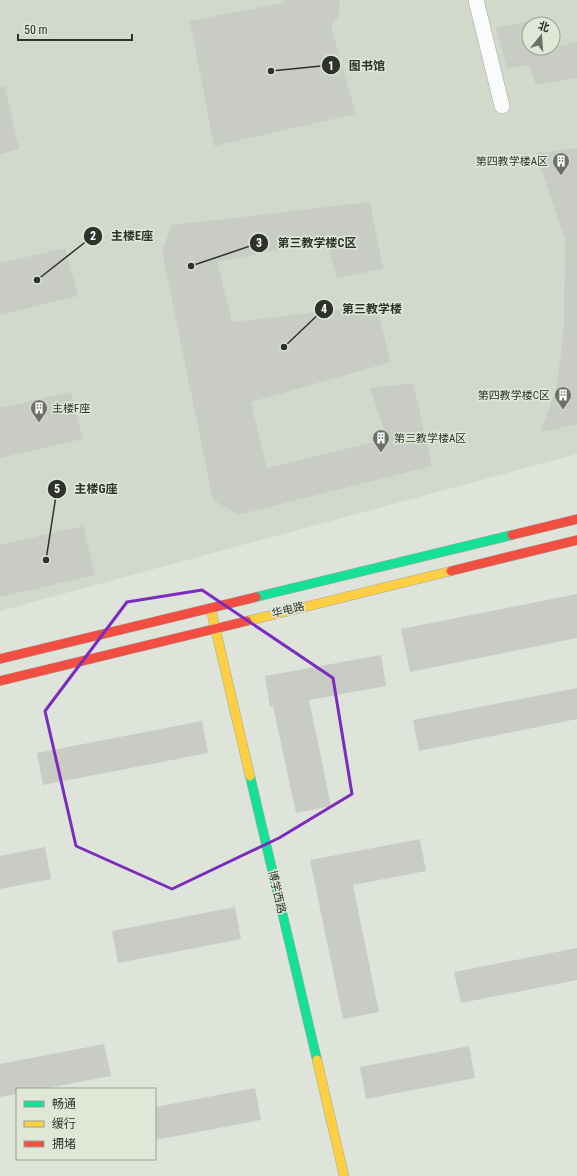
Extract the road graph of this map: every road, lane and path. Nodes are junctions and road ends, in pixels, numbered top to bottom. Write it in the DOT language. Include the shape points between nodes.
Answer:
graph roads {
  1 [pos="476,0"];
  2 [pos="502,106"];
  3 [pos="577,519"];
  4 [pos="577,540"];
  5 [pos="210,608"];
  6 [pos="215,628"];
  7 [pos="0,659"];
  8 [pos="0,681"];
  9 [pos="344,1176"];
  1 -- 2 [label="street"];
  3 -- 5 [label="street, 华电路"];
  4 -- 6 [label="street, 华电路"];
  5 -- 6 [label="street, 博学西路"];
  5 -- 7 [label="street, 华电路"];
  6 -- 8 [label="street, 华电路"];
  6 -- 9 [label="street, 博学西路"];
}
